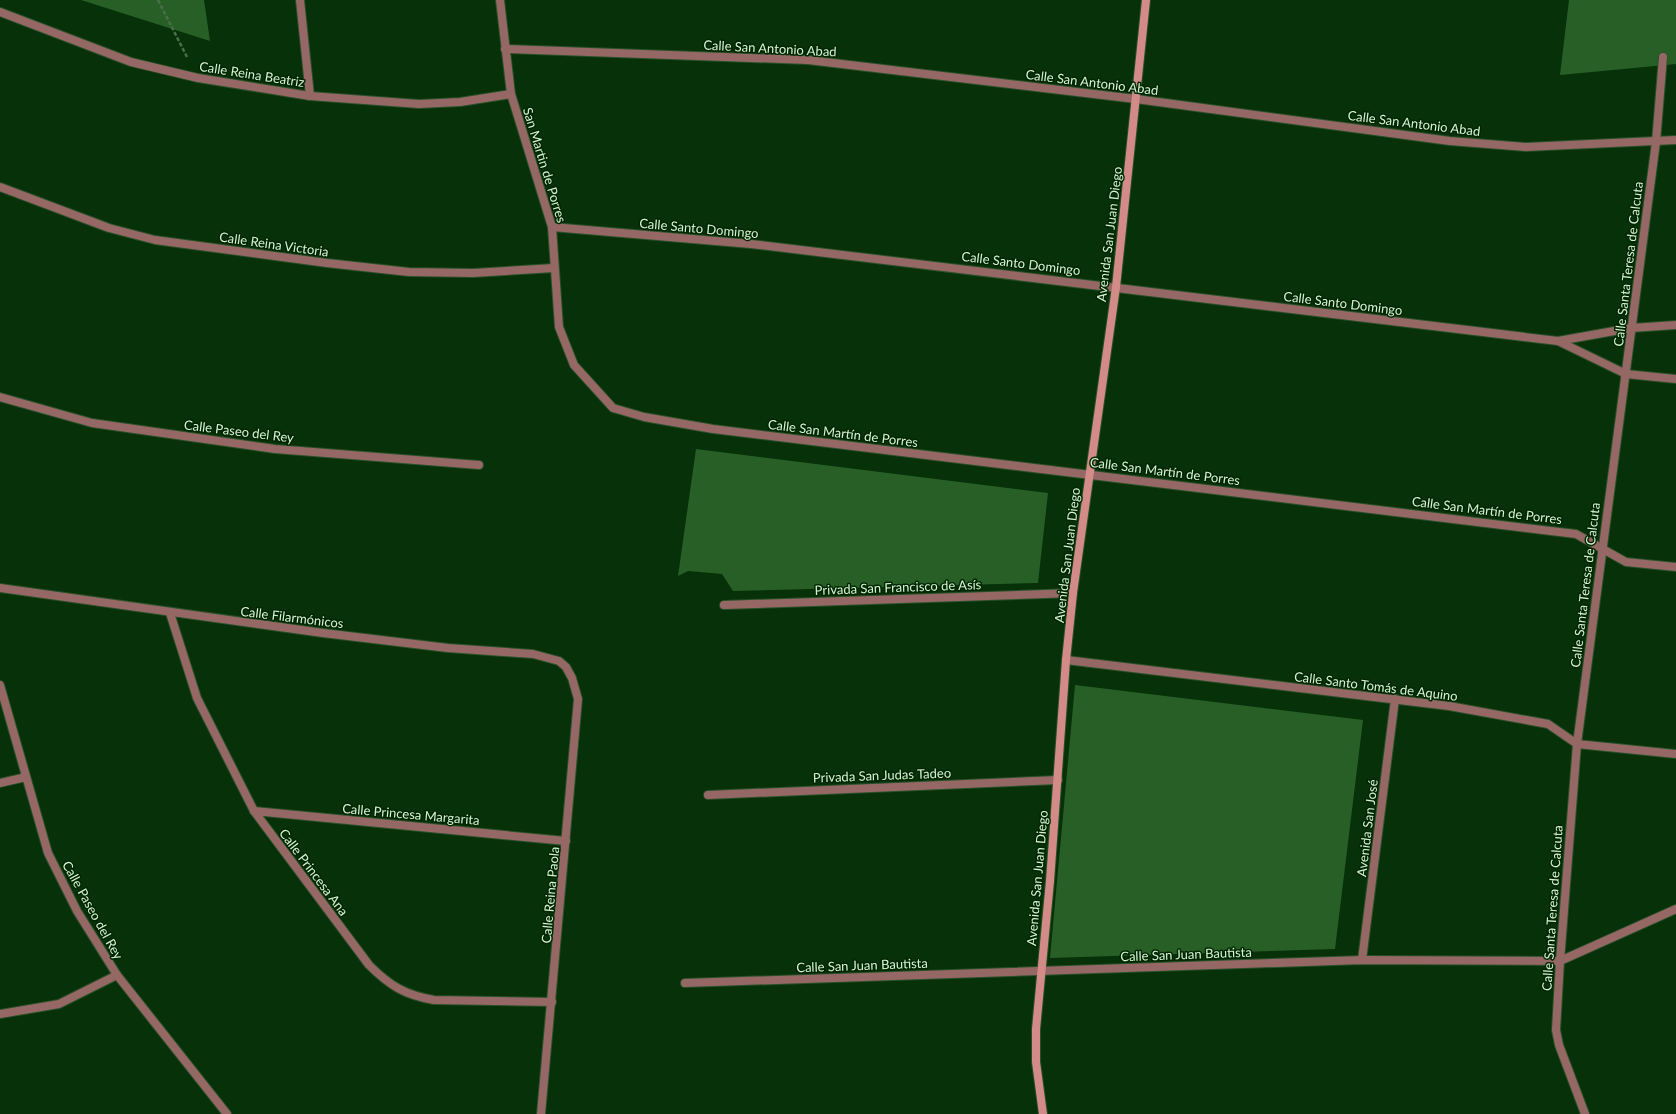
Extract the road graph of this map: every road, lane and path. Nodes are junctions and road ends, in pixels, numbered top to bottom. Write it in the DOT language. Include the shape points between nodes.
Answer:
graph roads {
  1 [pos="158,0"];
  2 [pos="300,0"];
  3 [pos="500,0"];
  4 [pos="1146,0"];
  5 [pos="0,12"];
  6 [pos="505,49"];
  7 [pos="1663,57"];
  8 [pos="198,78"];
  9 [pos="511,94"];
  10 [pos="310,96"];
  11 [pos="1136,99"];
  12 [pos="1676,140"];
  13 [pos="1656,142"];
  14 [pos="0,188"];
  15 [pos="552,227"];
  16 [pos="554,268"];
  17 [pos="1116,287"];
  18 [pos="1676,325"];
  19 [pos="1631,328"];
  20 [pos="1558,341"];
  21 [pos="1626,374"];
  22 [pos="1676,379"];
  23 [pos="0,397"];
  24 [pos="644,417"];
  25 [pos="479,465"];
  26 [pos="1090,474"];
  27 [pos="1602,548"];
  28 [pos="1676,566"];
  29 [pos="0,588"];
  30 [pos="1073,593"];
  31 [pos="724,605"];
  32 [pos="170,613"];
  33 [pos="1066,660"];
  34 [pos="572,678"];
  35 [pos="0,685"];
  36 [pos="1395,699"];
  37 [pos="1577,744"];
  38 [pos="1676,754"];
  39 [pos="26,777"];
  40 [pos="1058,780"];
  41 [pos="0,783"];
  42 [pos="708,795"];
  43 [pos="254,811"];
  44 [pos="566,841"];
  45 [pos="1676,909"];
  46 [pos="1362,960"];
  47 [pos="1560,961"];
  48 [pos="1042,970"];
  49 [pos="116,975"];
  50 [pos="685,983"];
  51 [pos="552,1002"];
  52 [pos="0,1014"];
  53 [pos="227,1114"];
  54 [pos="541,1114"];
  55 [pos="1043,1114"];
  56 [pos="1585,1114"];
  1 -- 8 [label="path"];
  2 -- 10 [label="street"];
  3 -- 6 [label="street, San Martin de Porres"];
  4 -- 11 [label="street, Avenida San Juan Diego"];
  5 -- 8 [label="street, Calle Reina Beatriz" via="132,62"];
  6 -- 9 [label="street, San Martin de Porres"];
  6 -- 11 [label="street, Calle San Antonio Abad" via="808,60"];
  7 -- 13 [label="street, Calle Santa Teresa de Calcuta"];
  8 -- 10 [label="street, Calle Reina Beatriz"];
  9 -- 10 [label="street, Calle Reina Beatriz" via="460,102 419,104"];
  9 -- 15 [label="street, San Martin de Porres"];
  11 -- 13 [label="street, Calle San Antonio Abad" via="1450,141 1518,146"];
  11 -- 17 [label="street, Avenida San Juan Diego"];
  12 -- 13 [label="street, Calle San Antonio Abad"];
  13 -- 19 [label="street, Calle Santa Teresa de Calcuta"];
  14 -- 16 [label="street, Calle Reina Victoria" via="109,228 155,240 409,272 473,274"];
  15 -- 16 [label="street, San Martin de Porres"];
  15 -- 17 [label="street, Calle Santo Domingo" via="752,244"];
  16 -- 24 [label="street, San Martin de Porres" via="559,327 574,365 613,408"];
  17 -- 20 [label="street, Calle Santo Domingo"];
  17 -- 26 [label="street, Avenida San Juan Diego"];
  18 -- 19 [label="street, Calle Santo Domingo"];
  19 -- 20 [label="street, Calle Santo Domingo"];
  19 -- 21 [label="street, Calle Santa Teresa de Calcuta"];
  20 -- 21 [label="street, Calle Santo Domingo"];
  21 -- 22 [label="street, Calle Santo Domingo"];
  21 -- 27 [label="street, Calle Santa Teresa de Calcuta"];
  23 -- 25 [label="street, Calle Paseo del Rey" via="99,424 275,449"];
  24 -- 26 [label="street, Calle San Martín de Porres" via="713,429"];
  26 -- 27 [label="street, Calle San Martín de Porres" via="1576,534"];
  26 -- 30 [label="street, Avenida San Juan Diego"];
  27 -- 28 [label="street, Calle San Martín de Porres" via="1626,562"];
  27 -- 37 [label="street, Calle Santa Teresa de Calcuta"];
  29 -- 32 [label="street, Calle Filarmónicos"];
  30 -- 31 [label="street, Privada San Francisco de Asís"];
  30 -- 33 [label="street, Avenida San Juan Diego"];
  32 -- 34 [label="street, Calle Filarmónicos" via="448,648 533,654 559,661"];
  32 -- 43 [label="street, Calle Princesa Ana" via="198,698"];
  33 -- 36 [label="street, Calle Santo Tomás de Aquino"];
  33 -- 40 [label="street, Avenida San Juan Diego"];
  34 -- 44 [label="street, Calle Reina Paola" via="578,699"];
  35 -- 39 [label="street, Calle Paseo del Rey"];
  36 -- 37 [label="street, Calle Santo Tomás de Aquino" via="1548,724"];
  36 -- 46 [label="street, Avenida San José"];
  37 -- 38 [label="street, Calle Santo Tomás de Aquino"];
  37 -- 47 [label="street, Calle Santa Teresa de Calcuta"];
  39 -- 41 [label="street"];
  39 -- 49 [label="street, Calle Paseo del Rey" via="48,853 77,911"];
  40 -- 42 [label="street, Privada San Judas Tadeo"];
  40 -- 48 [label="street, Avenida San Juan Diego"];
  43 -- 44 [label="street, Calle Princesa Margarita"];
  43 -- 51 [label="street, Calle Princesa Ana" via="369,965 403,992 434,1000"];
  44 -- 51 [label="street, Calle Reina Paola"];
  45 -- 47 [label="street, Calle San Juan Bautista"];
  46 -- 47 [label="street, Calle San Juan Bautista"];
  46 -- 48 [label="street, Calle San Juan Bautista"];
  47 -- 56 [label="street, Calle Santa Teresa de Calcuta" via="1556,1030 1565,1063"];
  48 -- 50 [label="street, Calle San Juan Bautista"];
  48 -- 55 [label="street, Avenida San Juan Diego" via="1036,1029 1036,1062"];
  49 -- 52 [label="street" via="59,1004"];
  49 -- 53 [label="street, Calle Paseo del Rey"];
  51 -- 54 [label="street, Calle Reina Paola"];
}
